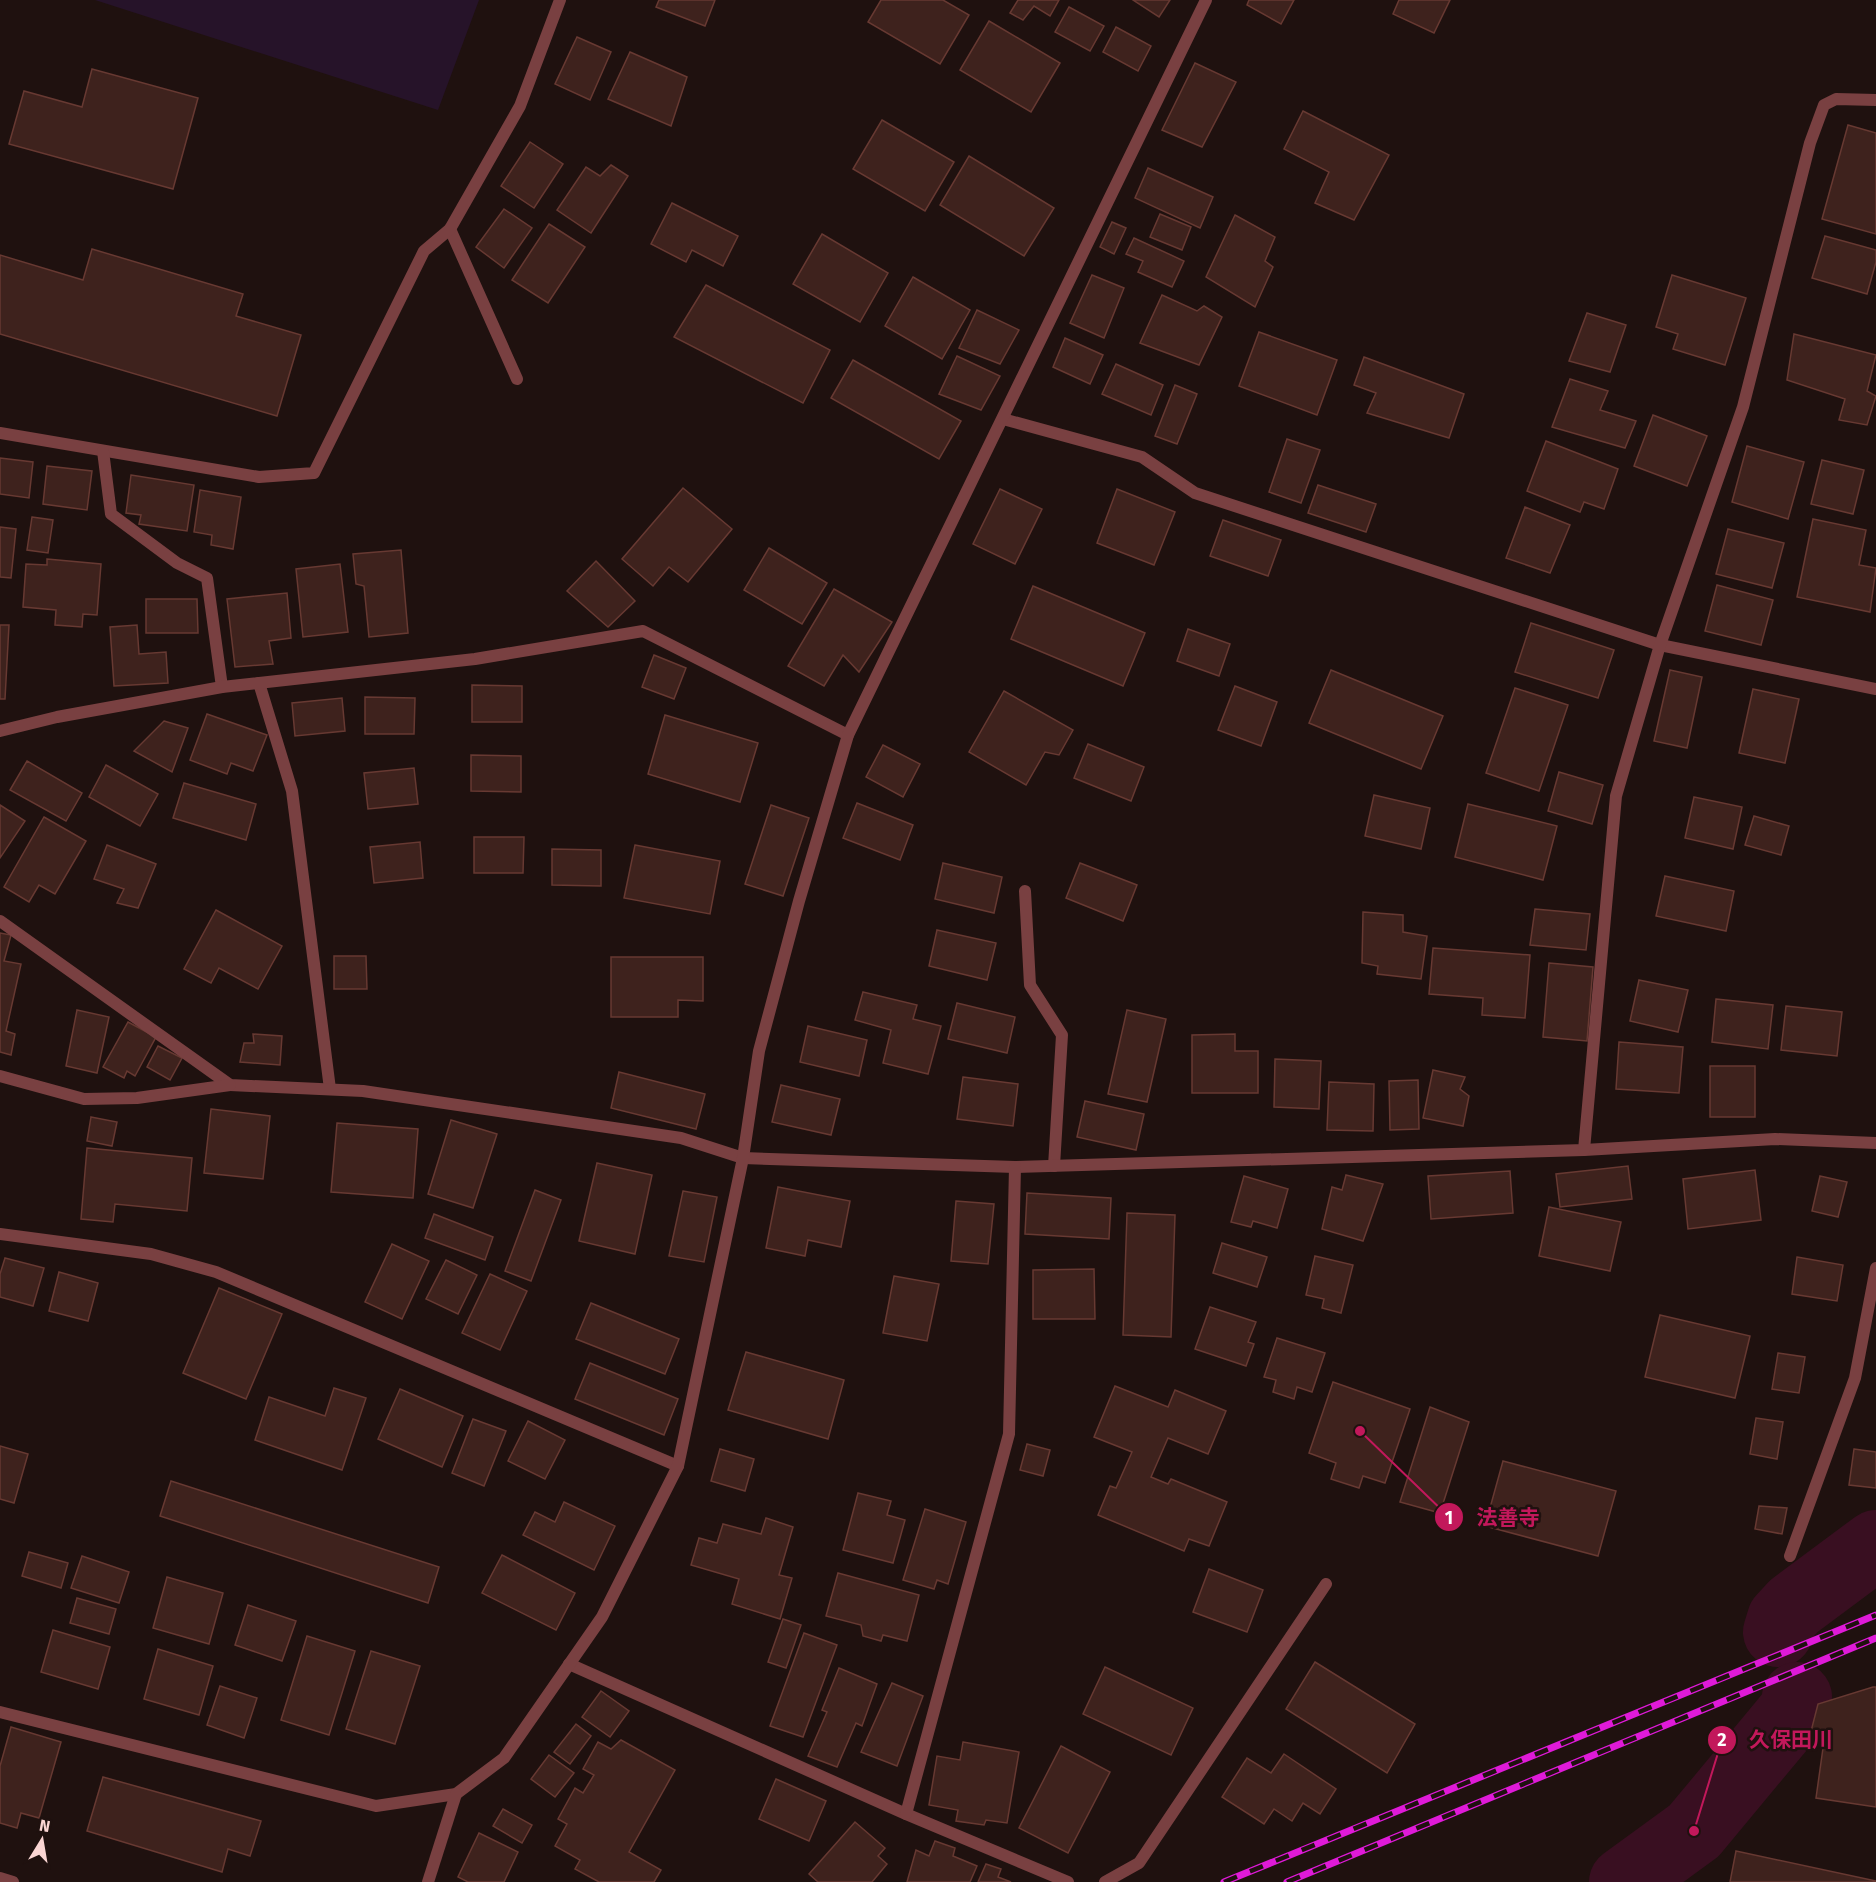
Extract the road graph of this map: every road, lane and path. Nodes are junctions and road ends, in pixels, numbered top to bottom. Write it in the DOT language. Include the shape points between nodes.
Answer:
graph roads {
  1 [pos="560,0"];
  2 [pos="1206,0"];
  3 [pos="1876,100"];
  4 [pos="450,229"];
  5 [pos="517,379"];
  6 [pos="1003,419"];
  7 [pos="0,433"];
  8 [pos="103,450"];
  9 [pos="1660,645"];
  10 [pos="259,682"];
  11 [pos="222,687"];
  12 [pos="1876,689"];
  13 [pos="0,731"];
  14 [pos="848,735"];
  15 [pos="1025,891"];
  16 [pos="0,921"];
  17 [pos="0,1076"];
  18 [pos="230,1085"];
  19 [pos="330,1089"];
  20 [pos="1876,1143"];
  21 [pos="1584,1150"];
  22 [pos="743,1158"];
  23 [pos="1054,1166"];
  24 [pos="1015,1167"];
  25 [pos="0,1234"];
  26 [pos="1876,1268"];
  27 [pos="678,1466"];
  28 [pos="1790,1556"];
  29 [pos="1326,1584"];
  30 [pos="570,1664"];
  31 [pos="0,1712"];
  32 [pos="456,1794"];
  33 [pos="906,1814"];
  34 [pos="0,1878"];
  35 [pos="13,1882"];
  36 [pos="428,1882"];
  37 [pos="1068,1882"];
  38 [pos="1105,1882"];
  1 -- 4 [label="street" via="520,106"];
  2 -- 6 [label="street"];
  3 -- 9 [label="street" via="1836,99 1824,105 1810,143 1743,407"];
  4 -- 5 [label="street"];
  4 -- 8 [label="street" via="424,251 314,473 259,477"];
  6 -- 9 [label="street" via="1142,457 1196,493"];
  6 -- 14 [label="street"];
  7 -- 8 [label="street"];
  8 -- 11 [label="street" via="111,514 177,563 207,579"];
  9 -- 12 [label="street"];
  9 -- 21 [label="street" via="1616,796"];
  10 -- 11 [label="street"];
  10 -- 14 [label="street" via="475,659 643,631"];
  10 -- 19 [label="street" via="292,791"];
  11 -- 13 [label="street"];
  14 -- 22 [label="street" via="759,1051"];
  15 -- 23 [label="street" via="1030,985 1062,1035"];
  16 -- 18 [label="street"];
  17 -- 18 [label="street" via="84,1099 137,1098"];
  18 -- 19 [label="street"];
  19 -- 22 [label="street" via="681,1138"];
  20 -- 21 [label="street" via="1775,1140"];
  21 -- 23 [label="street"];
  22 -- 24 [label="street"];
  22 -- 27 [label="street"];
  23 -- 24 [label="street"];
  24 -- 33 [label="street" via="1009,1434"];
  25 -- 27 [label="street" via="151,1254 216,1272"];
  26 -- 28 [label="street" via="1855,1378"];
  27 -- 30 [label="street" via="602,1617"];
  29 -- 38 [label="street" via="1138,1863"];
  30 -- 32 [label="street" via="504,1758"];
  30 -- 33 [label="street"];
  31 -- 32 [label="street" via="376,1806"];
  32 -- 36 [label="street"];
  33 -- 37 [label="street"];
  34 -- 35 [label="street"];
}
